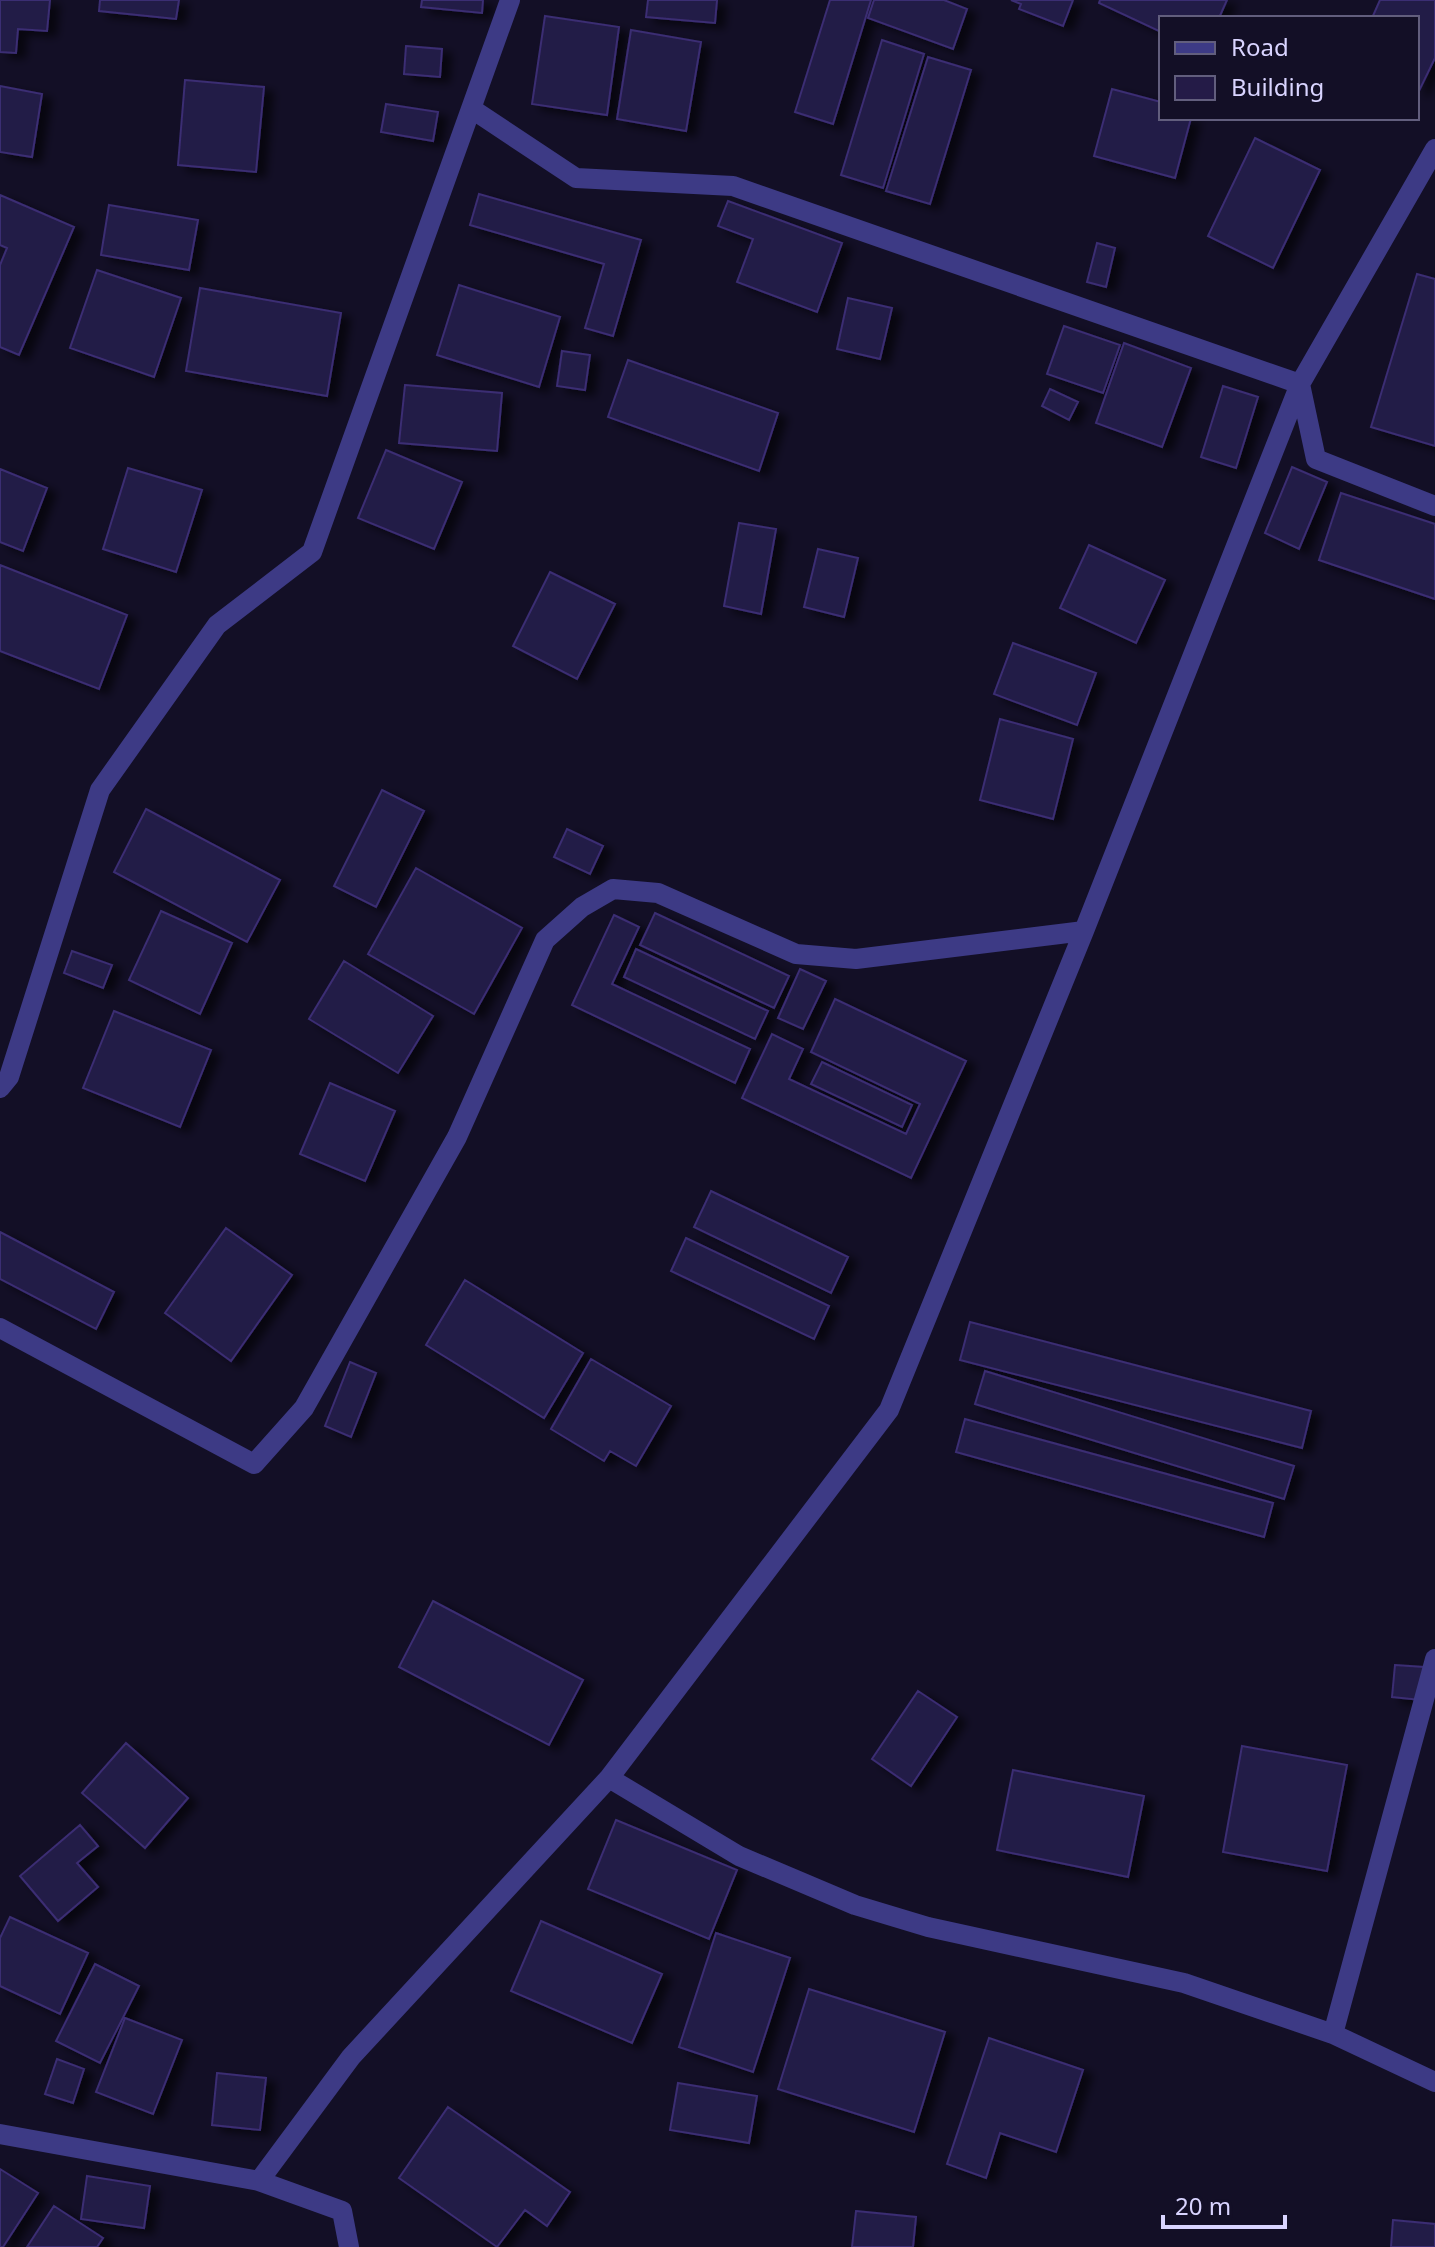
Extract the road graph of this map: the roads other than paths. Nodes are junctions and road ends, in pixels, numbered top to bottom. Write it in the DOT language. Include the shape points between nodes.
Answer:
graph roads {
  1 [pos="510,0"];
  2 [pos="472,109"];
  3 [pos="1435,149"];
  4 [pos="1300,384"];
  5 [pos="1435,506"];
  6 [pos="1084,931"];
  7 [pos="0,1088"];
  8 [pos="0,1328"];
  9 [pos="1435,1659"];
  10 [pos="609,1778"];
  11 [pos="1333,2034"];
  12 [pos="1435,2082"];
  13 [pos="0,2134"];
  14 [pos="259,2181"];
  15 [pos="349,2247"];
  1 -- 2 [label="street"];
  2 -- 4 [label="street" via="576,178 733,186"];
  2 -- 7 [label="street" via="312,552 217,625 100,790 9,1077"];
  3 -- 4 [label="street"];
  4 -- 5 [label="street" via="1316,459"];
  4 -- 6 [label="street"];
  6 -- 8 [label="street" via="856,959 796,954 658,893 613,889 582,907 545,940 457,1137 304,1408 254,1464"];
  6 -- 10 [label="street" via="889,1410"];
  9 -- 11 [label="street"];
  10 -- 11 [label="street" via="739,1856 855,1905 928,1927 1184,1983"];
  10 -- 14 [label="street" via="351,2057"];
  11 -- 12 [label="street"];
  13 -- 14 [label="street"];
  14 -- 15 [label="street" via="342,2211"];
}
